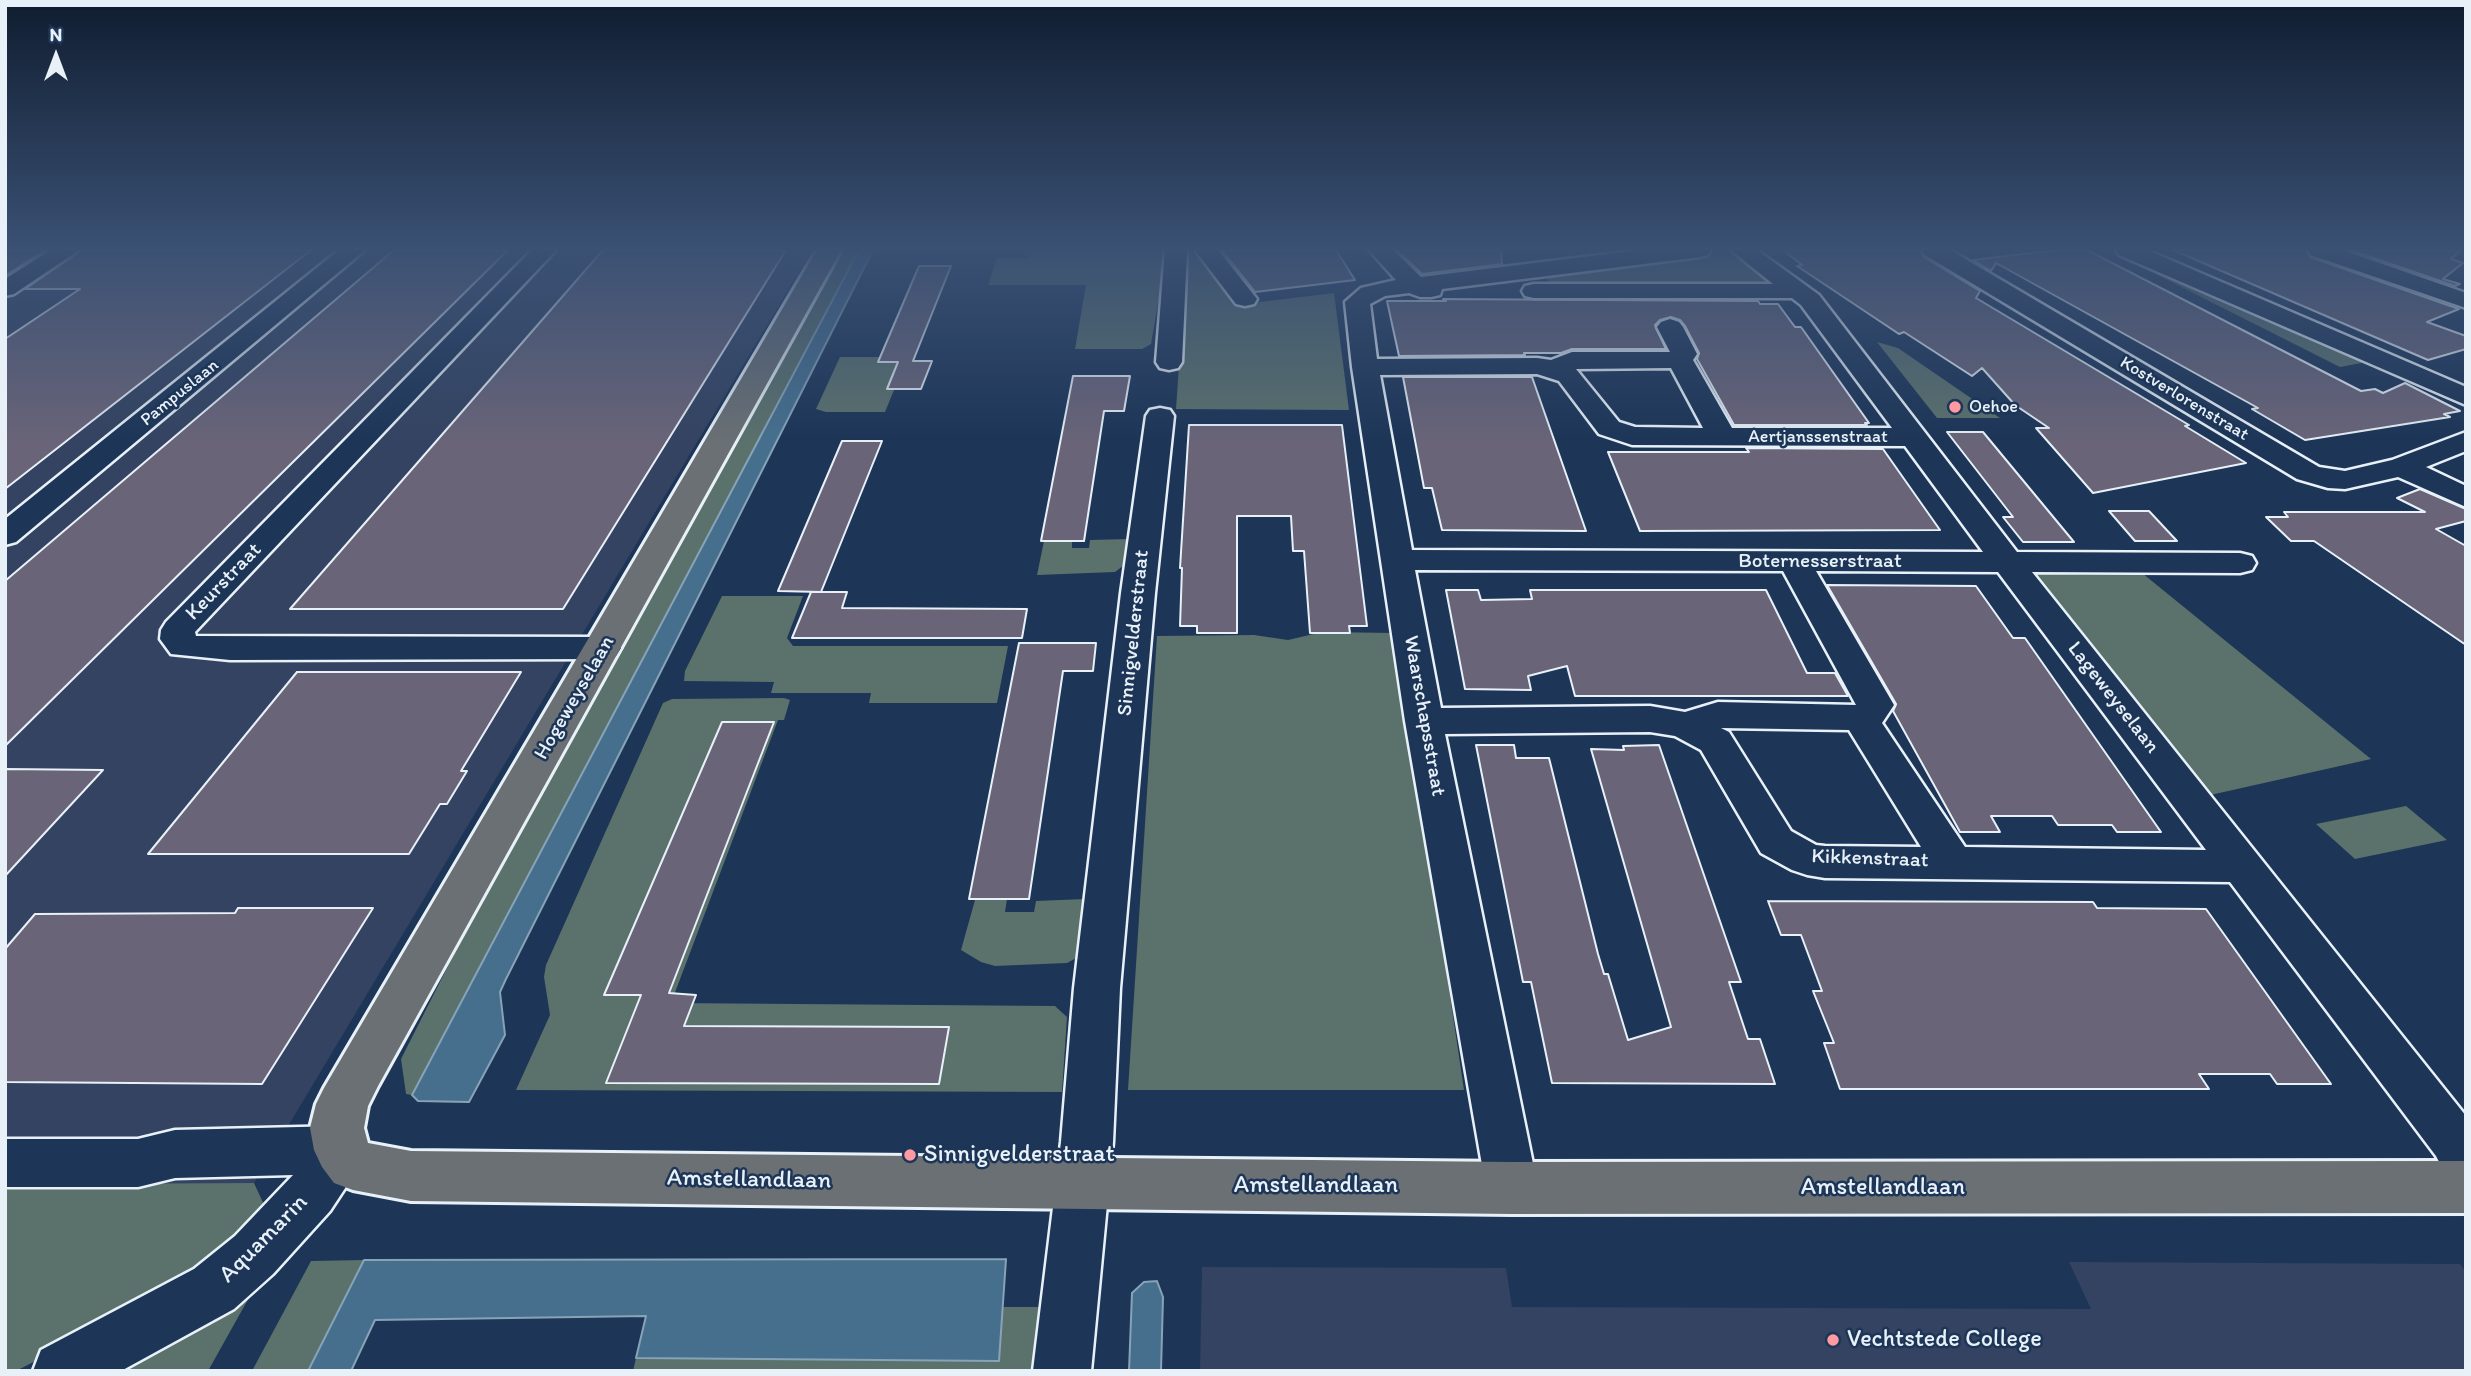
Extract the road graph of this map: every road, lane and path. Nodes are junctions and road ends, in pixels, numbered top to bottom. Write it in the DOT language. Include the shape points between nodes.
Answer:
graph roads {
  1 [pos="275,314"];
  2 [pos="483,314"];
  3 [pos="793,314"];
  4 [pos="1172,314"];
  5 [pos="1359,314"];
  6 [pos="1821,314"];
  7 [pos="2041,314"];
  8 [pos="2275,314"];
  9 [pos="1670,327"];
  10 [pos="1680,360"];
  11 [pos="1169,362"];
  12 [pos="1365,367"];
  13 [pos="1555,369"];
  14 [pos="2466,397"];
  15 [pos="1160,416"];
  16 [pos="1722,436"];
  17 [pos="1914,437"];
  18 [pos="2466,441"];
  19 [pos="2401,467"];
  20 [pos="2466,498"];
  21 [pos="5,535"];
  22 [pos="1399,560"];
  23 [pos="1794,561"];
  24 [pos="2008,562"];
  25 [pos="2240,563"];
  26 [pos="603,648"];
  27 [pos="1860,718"];
  28 [pos="1424,721"];
  29 [pos="1685,725"];
  30 [pos="1952,862"];
  31 [pos="2243,866"];
  32 [pos="5,1146"];
  33 [pos="341,1150"];
  34 [pos="175,1154"];
  35 [pos="2466,1162"];
  36 [pos="5,1163"];
  37 [pos="1082,1184"];
  38 [pos="2466,1187"];
  39 [pos="1512,1188"];
  40 [pos="62,1371"];
  41 [pos="1062,1371"];
  1 -- 21 [label="street, Pampuslaan"];
  2 -- 26 [label="street, Keurstraat" via="178,630 178,639 184,646 230,649"];
  3 -- 26 [label="main road, Hogeweyselaan"];
  4 -- 11 [label="street"];
  5 -- 12 [label="street, Waarschapsstraat"];
  6 -- 17 [label="street, Lageweyselaan"];
  7 -- 19 [label="street, Kostverlorenstraat" via="2308,473 2345,480"];
  8 -- 14 [label="street"];
  9 -- 10 [label="street, Aertjanssenstraat" via="1685,354"];
  10 -- 13 [label="street" via="1572,360"];
  10 -- 16 [label="street, Aertjanssenstraat"];
  12 -- 13 [label="street"];
  12 -- 22 [label="street, Waarschapsstraat"];
  13 -- 16 [label="street, Aertjanssenstraat" via="1569,375 1615,432"];
  15 -- 37 [label="street, Sinnigvelderstraat" via="1097,988"];
  16 -- 17 [label="street, Aertjanssenstraat"];
  17 -- 24 [label="street, Lageweyselaan"];
  18 -- 19 [label="street"];
  19 -- 20 [label="street"];
  22 -- 23 [label="street, Boternesserstraat"];
  22 -- 28 [label="street, Waarschapsstraat"];
  23 -- 24 [label="street, Boternesserstraat"];
  23 -- 27 [label="street" via="1875,705"];
  24 -- 25 [label="street, Boternesserstraat"];
  24 -- 31 [label="street, Lageweyselaan"];
  26 -- 33 [label="main road, Hogeweyselaan" via="342,1104 337,1128"];
  27 -- 29 [label="street, Kikkenstraat" via="1718,715"];
  27 -- 30 [label="street, Kikkenstraat"];
  28 -- 29 [label="street, Kikkenstraat" via="1650,719"];
  28 -- 39 [label="street, Waarschapsstraat"];
  29 -- 30 [label="street, Kikkenstraat" via="1715,741 1776,842 1790,852 1825,862"];
  30 -- 31 [label="street, Kikkenstraat"];
  31 -- 35 [label="street, Lageweyselaan" via="2454,1140"];
  32 -- 34 [label="street" via="146,1146"];
  33 -- 34 [label="street"];
  33 -- 37 [label="main road, Amstellandlaan" via="353,1165 411,1176"];
  33 -- 40 [label="street, Aquamarin" via="311,1193 254,1255 214,1289"];
  34 -- 36 [label="street" via="138,1163"];
  37 -- 39 [label="main road, Amstellandlaan"];
  37 -- 41 [label="street, Sinnigvelderstraat"];
  38 -- 39 [label="main road, Amstellandlaan"];
}
